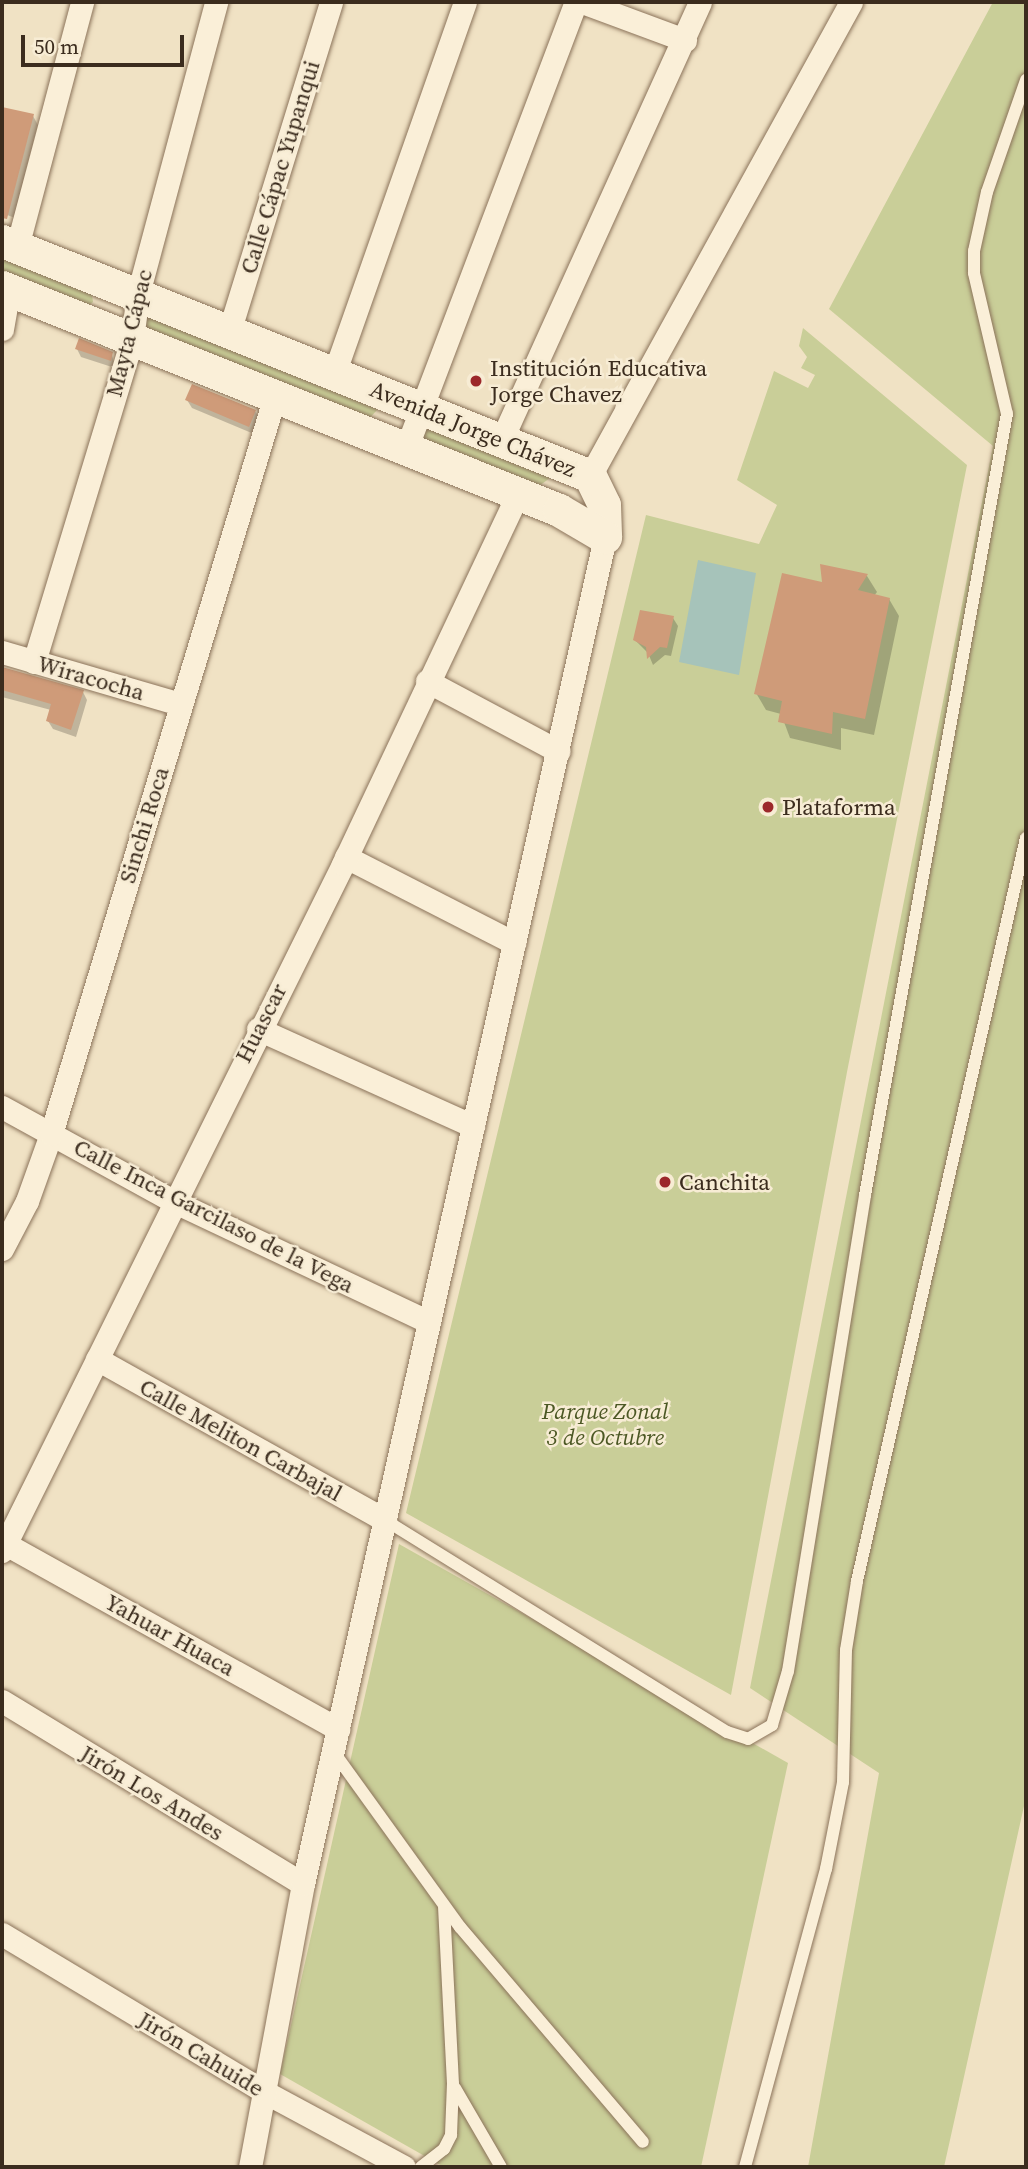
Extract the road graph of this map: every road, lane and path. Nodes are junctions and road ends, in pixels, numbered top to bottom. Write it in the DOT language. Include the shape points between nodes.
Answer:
graph roads {
  1 [pos="82,2"];
  2 [pos="216,2"];
  3 [pos="331,2"];
  4 [pos="464,2"];
  5 [pos="576,2"];
  6 [pos="582,2"];
  7 [pos="700,2"];
  8 [pos="851,2"];
  9 [pos="685,40"];
  10 [pos="1026,80"];
  11 [pos="9,244"];
  12 [pos="6,289"];
  13 [pos="138,294"];
  14 [pos="2,329"];
  15 [pos="229,332"];
  16 [pos="132,339"];
  17 [pos="334,374"];
  18 [pos="275,397"];
  19 [pos="420,408"];
  20 [pos="501,441"];
  21 [pos="405,449"];
  22 [pos="590,476"];
  23 [pos="517,493"];
  24 [pos="606,537"];
  25 [pos="2,652"];
  26 [pos="34,662"];
  27 [pos="428,681"];
  28 [pos="180,704"];
  29 [pos="558,751"];
  30 [pos="1026,838"];
  31 [pos="346,858"];
  32 [pos="514,943"];
  33 [pos="258,1029"];
  34 [pos="2,1107"];
  35 [pos="473,1126"];
  36 [pos="51,1134"];
  37 [pos="173,1201"];
  38 [pos="2,1249"];
  39 [pos="429,1322"];
  40 [pos="97,1359"];
  41 [pos="385,1520"];
  42 [pos="3,1546"];
  43 [pos="2,1702"];
  44 [pos="335,1740"];
  45 [pos="303,1884"];
  46 [pos="444,1906"];
  47 [pos="2,1934"];
  48 [pos="453,2084"];
  49 [pos="262,2091"];
  50 [pos="643,2142"];
  51 [pos="250,2167"];
  52 [pos="404,2167"];
  53 [pos="421,2167"];
  54 [pos="501,2167"];
  55 [pos="745,2167"];
  1 -- 11 [label="street"];
  2 -- 13 [label="street, Mayta Cápac"];
  3 -- 15 [label="street, Calle Cápac Yupanqui"];
  4 -- 17 [label="street"];
  5 -- 19 [label="street"];
  6 -- 9 [label="street"];
  7 -- 9 [label="street"];
  8 -- 22 [label="street"];
  9 -- 20 [label="street"];
  10 -- 41 [label="lane" via="987,192 974,251 974,273 1007,414 865,1195 788,1671 772,1725 748,1739 727,1732"];
  11 -- 13 [label="street, Avenida Jorge Chávez"];
  12 -- 14 [label="street"];
  12 -- 16 [label="street, Avenida Jorge Chávez"];
  13 -- 15 [label="street, Avenida Jorge Chávez"];
  13 -- 16 [label="street, Mayta Cápac"];
  15 -- 17 [label="street, Avenida Jorge Chávez"];
  16 -- 18 [label="street, Avenida Jorge Chávez"];
  16 -- 26 [label="street, Mayta Cápac"];
  17 -- 19 [label="street, Avenida Jorge Chávez"];
  18 -- 21 [label="street, Avenida Jorge Chávez"];
  18 -- 28 [label="street, Sinchi Roca"];
  19 -- 20 [label="street, Avenida Jorge Chávez"];
  19 -- 21 [label="street"];
  20 -- 22 [label="street, Avenida Jorge Chávez"];
  21 -- 23 [label="street, Avenida Jorge Chávez"];
  22 -- 24 [label="street, Avenida Jorge Chávez" via="604,505"];
  23 -- 24 [label="street, Avenida Jorge Chávez"];
  23 -- 27 [label="street, Huascar"];
  24 -- 29 [label="street"];
  25 -- 26 [label="street, Wiracocha"];
  26 -- 28 [label="street, Wiracocha"];
  27 -- 29 [label="street"];
  27 -- 31 [label="street, Huascar"];
  28 -- 36 [label="street, Sinchi Roca"];
  29 -- 32 [label="street"];
  30 -- 55 [label="lane" via="857,1581 846,1650 843,1782 826,1869"];
  31 -- 32 [label="street"];
  31 -- 33 [label="street, Huascar"];
  32 -- 35 [label="street"];
  33 -- 35 [label="street"];
  33 -- 37 [label="street, Huascar"];
  34 -- 36 [label="street, Calle Inca Garcilaso de la Vega"];
  35 -- 39 [label="street"];
  36 -- 37 [label="street, Calle Inca Garcilaso de la Vega"];
  36 -- 38 [label="street, Sinchi Roca" via="27,1201"];
  37 -- 39 [label="street, Calle Inca Garcilaso de la Vega"];
  37 -- 40 [label="street, Huascar"];
  39 -- 41 [label="street"];
  40 -- 41 [label="street, Calle Meliton Carbajal"];
  40 -- 42 [label="street, Huascar"];
  41 -- 44 [label="street"];
  42 -- 44 [label="street, Yahuar Huaca"];
  43 -- 45 [label="street, Jirón Los Andes"];
  44 -- 45 [label="street"];
  44 -- 46 [label="lane"];
  45 -- 49 [label="street"];
  46 -- 48 [label="lane"];
  46 -- 50 [label="lane"];
  47 -- 49 [label="street, Jirón Cahuide"];
  48 -- 53 [label="lane" via="451,2135 444,2150"];
  48 -- 54 [label="lane"];
  49 -- 51 [label="street"];
  49 -- 52 [label="street, Jirón Cahuide"];
}
